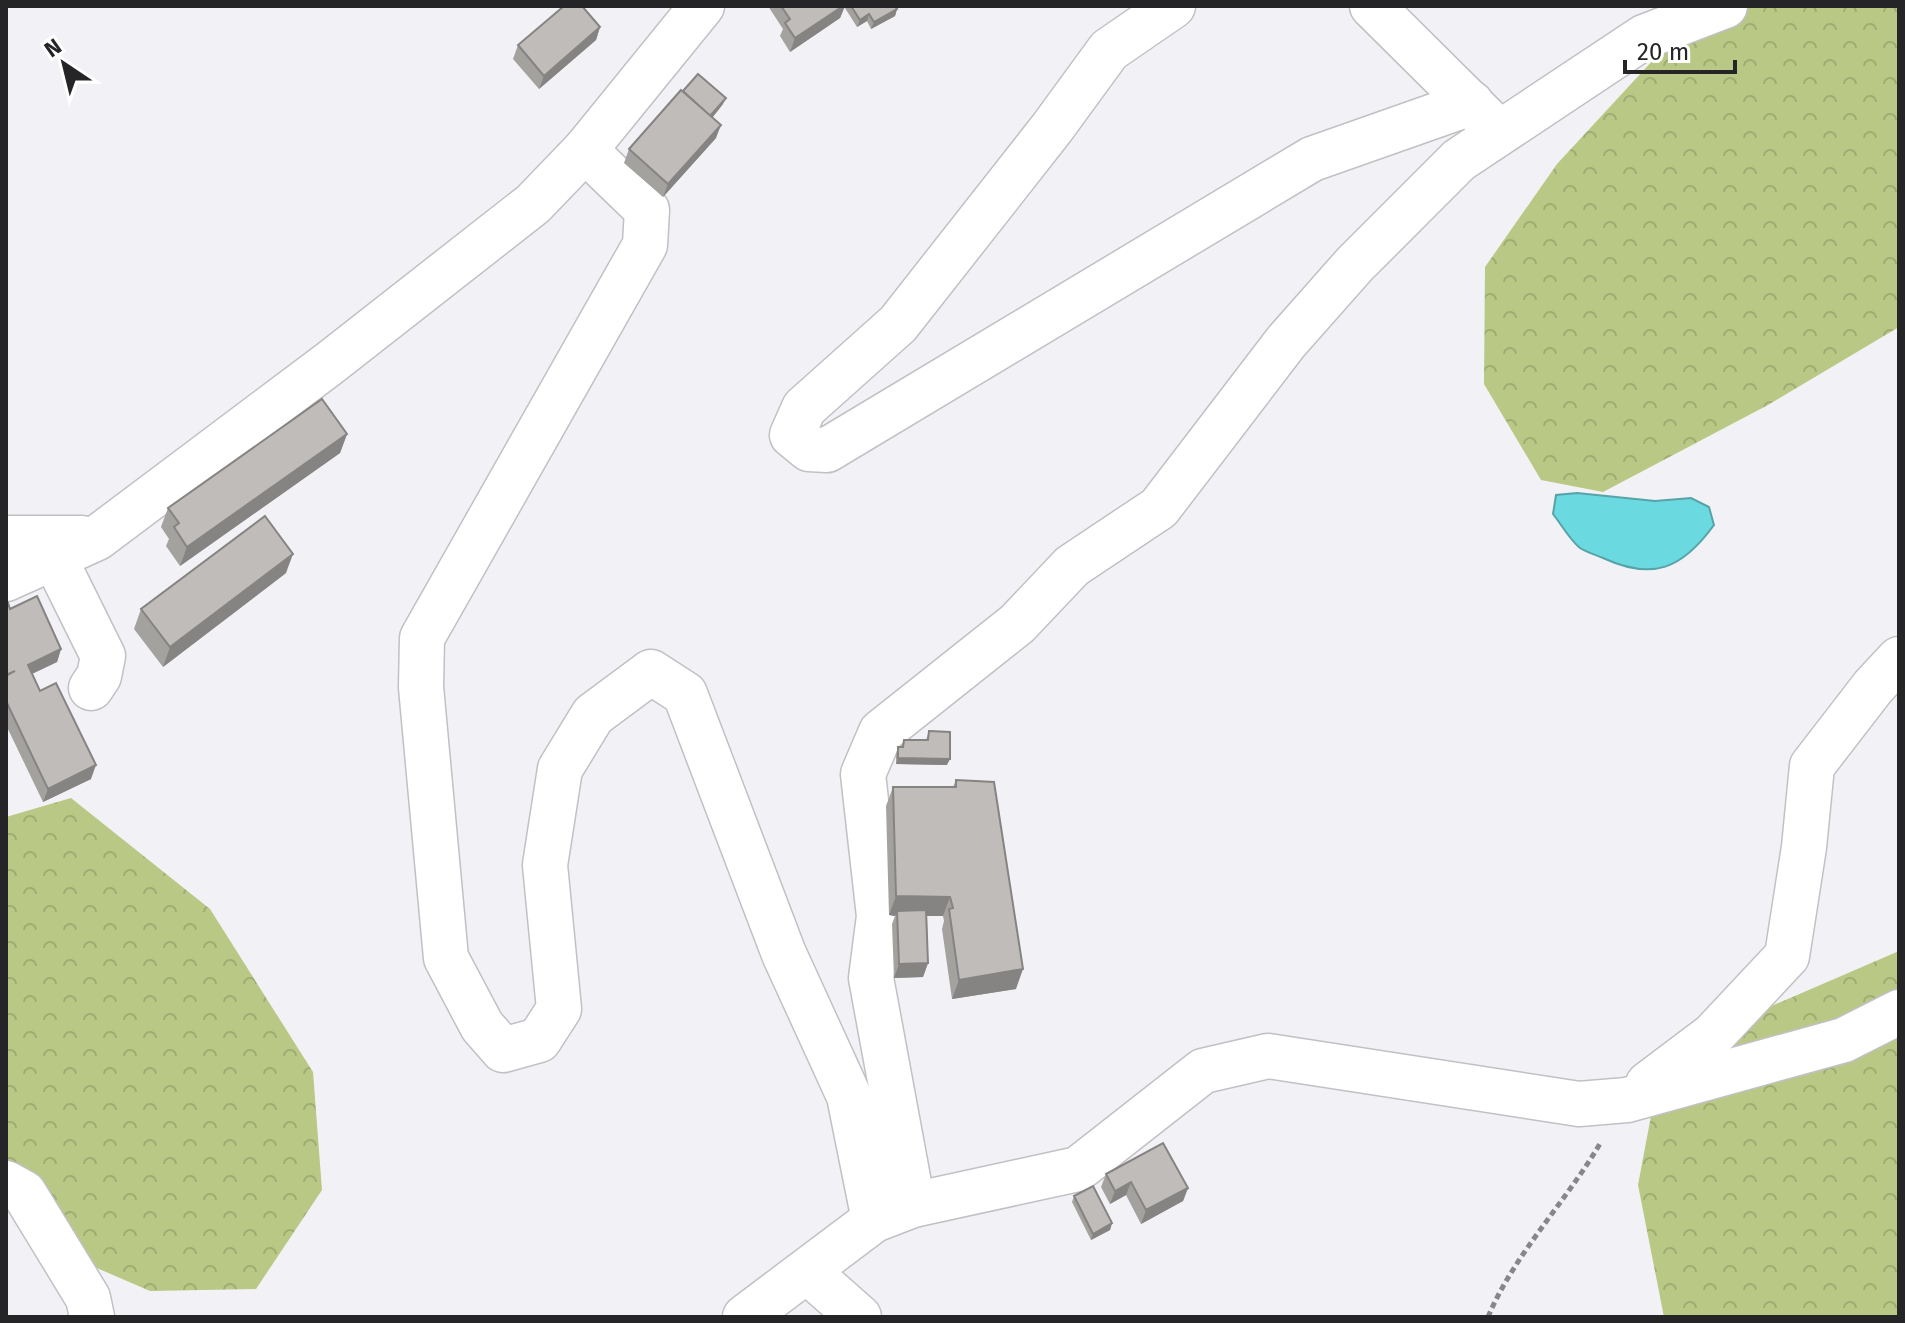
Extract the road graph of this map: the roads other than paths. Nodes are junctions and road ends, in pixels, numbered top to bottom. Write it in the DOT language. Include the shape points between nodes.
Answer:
graph roads {
  1 [pos="702,6"];
  2 [pos="1173,6"];
  3 [pos="1372,6"];
  4 [pos="1725,6"];
  5 [pos="1486,118"];
  6 [pos="585,150"];
  7 [pos="6,538"];
  8 [pos="97,538"];
  9 [pos="54,557"];
  10 [pos="6,579"];
  11 [pos="1899,659"];
  12 [pos="91,688"];
  13 [pos="1899,1012"];
  14 [pos="1627,1100"];
  15 [pos="6,1183"];
  16 [pos="894,1213"];
  17 [pos="808,1272"];
  18 [pos="92,1317"];
  19 [pos="745,1317"];
  20 [pos="859,1317"];
  1 -- 6 [label="street"];
  2 -- 5 [label="street" via="1109,50 898,324 804,408 792,435 809,449 827,450 1312,159"];
  3 -- 5 [label="street"];
  4 -- 5 [label="street" via="1644,37"];
  5 -- 16 [label="street" via="1459,160 1286,342 1159,508 1072,566 1017,624 881,732 863,774 879,916 871,978"];
  6 -- 8 [label="street" via="521,213"];
  6 -- 16 [label="street" via="647,210 645,245 422,638 421,687 446,958 482,1026 503,1050 539,1040 559,1009 545,865 560,769 593,715 651,672 685,694 784,954 849,1096"];
  7 -- 8 [label="street"];
  8 -- 9 [label="street"];
  9 -- 10 [label="street"];
  9 -- 12 [label="street" via="103,656"];
  11 -- 14 [label="street" via="1812,766 1787,956 1713,1035"];
  13 -- 14 [label="street" via="1844,1040"];
  14 -- 16 [label="street" via="1579,1104 1268,1056 1203,1071 1078,1169"];
  15 -- 18 [label="street" via="24,1193 88,1298"];
  16 -- 17 [label="street"];
  17 -- 19 [label="street"];
  17 -- 20 [label="street"];
}
